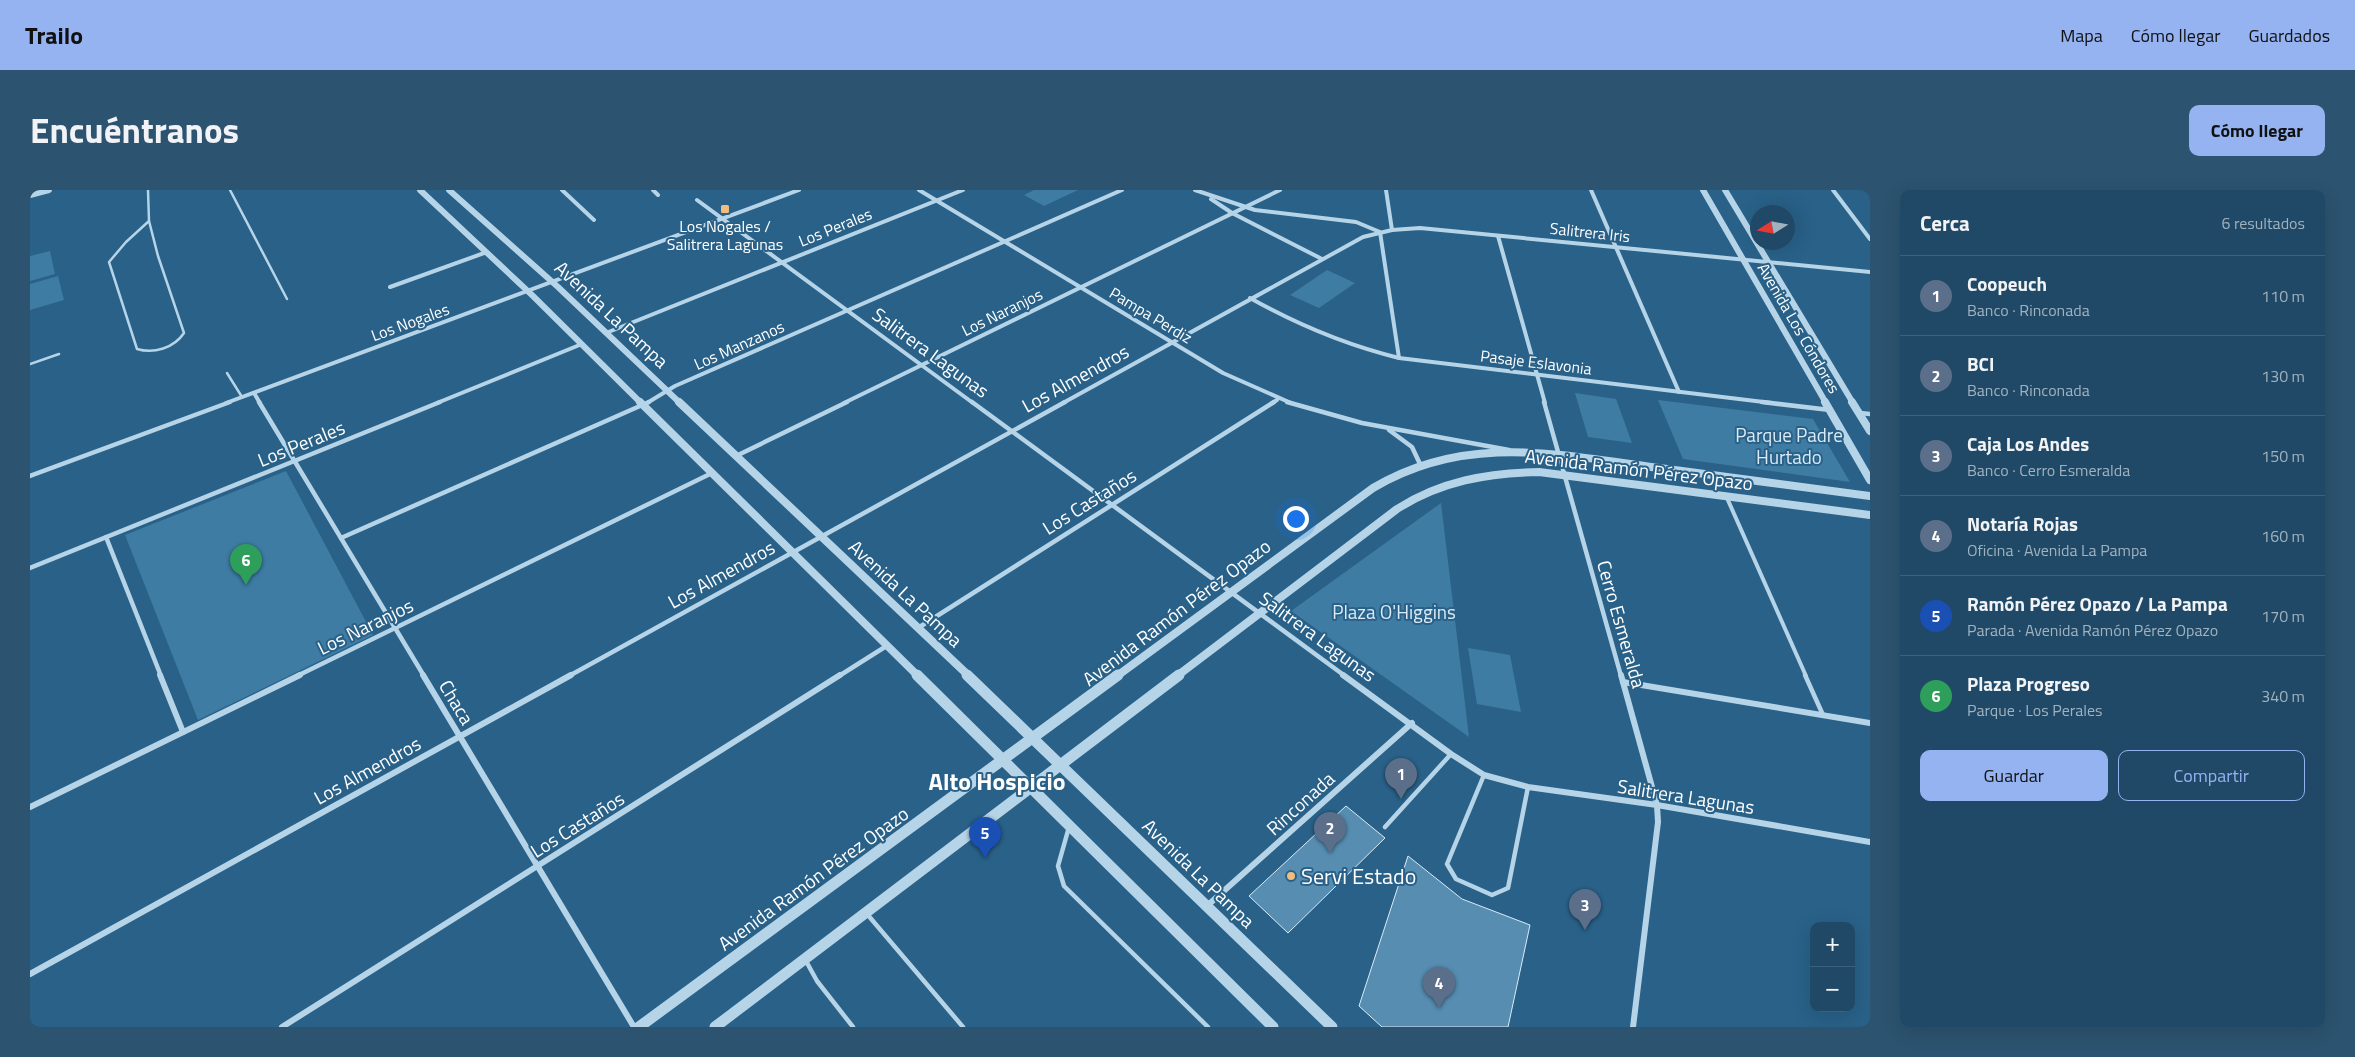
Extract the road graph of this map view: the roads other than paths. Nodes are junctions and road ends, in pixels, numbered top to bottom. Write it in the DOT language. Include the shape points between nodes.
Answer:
graph roads {
  1 [pos="50,190"];
  2 [pos="148,190"];
  3 [pos="230,190"];
  4 [pos="420,190"];
  5 [pos="450,190"];
  6 [pos="562,190"];
  7 [pos="653,190"];
  8 [pos="799,190"];
  9 [pos="919,190"];
  10 [pos="963,190"];
  11 [pos="1122,190"];
  12 [pos="1195,190"];
  13 [pos="1280,190"];
  14 [pos="1386,190"];
  15 [pos="1591,190"];
  16 [pos="1703,190"];
  17 [pos="1725,190"];
  18 [pos="1833,190"];
  19 [pos="1204,194"];
  20 [pos="30,195"];
  21 [pos="658,195"];
  22 [pos="697,200"];
  23 [pos="936,201"];
  24 [pos="1244,208"];
  25 [pos="1232,213"];
  26 [pos="722,218"];
  27 [pos="594,220"];
  28 [pos="149,221"];
  29 [pos="1392,230"];
  30 [pos="1435,230"];
  31 [pos="1380,232"];
  32 [pos="1498,236"];
  33 [pos="1870,239"];
  34 [pos="1005,242"];
  35 [pos="1616,247"];
  36 [pos="487,252"];
  37 [pos="1322,259"];
  38 [pos="1743,260"];
  39 [pos="782,262"];
  40 [pos="1768,262"];
  41 [pos="1870,272"];
  42 [pos="552,282"];
  43 [pos="390,287"];
  44 [pos="1081,287"];
  45 [pos="528,291"];
  46 [pos="1250,298"];
  47 [pos="288,299"];
  48 [pos="848,310"];
  49 [pos="606,333"];
  50 [pos="1171,342"];
  51 [pos="582,344"];
  52 [pos="59,354"];
  53 [pos="1399,358"];
  54 [pos="30,364"];
  55 [pos="922,365"];
  56 [pos="227,373"];
  57 [pos="1537,374"];
  58 [pos="667,390"];
  59 [pos="1679,392"];
  60 [pos="254,393"];
  61 [pos="242,398"];
  62 [pos="1277,400"];
  63 [pos="644,405"];
  64 [pos="1830,410"];
  65 [pos="1860,413"];
  66 [pos="1870,414"];
  67 [pos="1384,428"];
  68 [pos="1011,430"];
  69 [pos="1870,430"];
  70 [pos="1514,451"];
  71 [pos="1559,455"];
  72 [pos="736,456"];
  73 [pos="295,461"];
  74 [pos="1420,464"];
  75 [pos="712,472"];
  76 [pos="1564,475"];
  77 [pos="30,476"];
  78 [pos="1870,480"];
  79 [pos="1726,496"];
  80 [pos="1870,496"];
  81 [pos="1112,504"];
  82 [pos="1870,515"];
  83 [pos="820,536"];
  84 [pos="106,538"];
  85 [pos="341,538"];
  86 [pos="792,551"];
  87 [pos="30,568"];
  88 [pos="1232,592"];
  89 [pos="1260,613"];
  90 [pos="394,628"];
  91 [pos="918,628"];
  92 [pos="888,645"];
  93 [pos="1623,682"];
  94 [pos="1823,715"];
  95 [pos="1412,723"];
  96 [pos="1870,723"];
  97 [pos="183,732"];
  98 [pos="459,736"];
  99 [pos="1034,738"];
  100 [pos="1451,754"];
  101 [pos="1004,760"];
  102 [pos="1062,764"];
  103 [pos="1484,775"];
  104 [pos="1032,787"];
  105 [pos="1528,788"];
  106 [pos="1657,805"];
  107 [pos="30,807"];
  108 [pos="1069,825"];
  109 [pos="1385,827"];
  110 [pos="1870,842"];
  111 [pos="538,866"];
  112 [pos="1208,905"];
  113 [pos="866,913"];
  114 [pos="805,959"];
  115 [pos="30,974"];
  116 [pos="282,1027"];
  117 [pos="634,1027"];
  118 [pos="639,1027"];
  119 [pos="715,1027"];
  120 [pos="853,1027"];
  121 [pos="963,1027"];
  122 [pos="1208,1027"];
  123 [pos="1274,1027"];
  124 [pos="1332,1027"];
  125 [pos="1633,1027"];
  1 -- 20 [label="street"];
  2 -- 28 [label="lane"];
  3 -- 47 [label="lane"];
  4 -- 36 [label="street"];
  5 -- 42 [label="street, Avenida La Pampa"];
  6 -- 27 [label="street"];
  7 -- 21 [label="street"];
  8 -- 26 [label="street, Los Nogales"];
  9 -- 23 [label="street, Pampa Perdiz"];
  10 -- 23 [label="street, Los Perales"];
  11 -- 34 [label="street, Los Manzanos"];
  12 -- 19 [label="street"];
  13 -- 24 [label="street, Los Naranjos"];
  14 -- 29 [label="street"];
  15 -- 35 [label="street"];
  16 -- 38 [label="street, Avenida Los Cóndores"];
  17 -- 40 [label="street, Avenida Los Cóndores"];
  18 -- 33 [label="street"];
  19 -- 24 [label="street"];
  19 -- 25 [label="street"];
  22 -- 26 [label="street, Salitrera Lagunas"];
  23 -- 34 [label="street, Pampa Perdiz"];
  23 -- 39 [label="street, Los Perales"];
  24 -- 25 [label="street, Los Naranjos"];
  24 -- 31 [label="street" via="1356,222"];
  25 -- 37 [label="street"];
  25 -- 44 [label="street, Los Naranjos"];
  26 -- 39 [label="street, Salitrera Lagunas"];
  26 -- 42 [label="street, Los Nogales"];
  28 -- 28 [label="lane" via="184,333 175,343 143,352 137,349 109,262"];
  29 -- 30 [label="street, Los Almendros"];
  29 -- 31 [label="street, Los Almendros"];
  30 -- 32 [label="street, Salitrera Iris"];
  31 -- 37 [label="street, Los Almendros" via="1355,240"];
  31 -- 53 [label="street"];
  32 -- 35 [label="street, Salitrera Iris"];
  32 -- 57 [label="street, Cerro Esmeralda"];
  34 -- 44 [label="street, Pampa Perdiz"];
  34 -- 48 [label="street, Los Manzanos"];
  35 -- 38 [label="street, Salitrera Iris"];
  35 -- 59 [label="street"];
  36 -- 43 [label="street"];
  36 -- 45 [label="street"];
  37 -- 46 [label="street, Los Almendros"];
  38 -- 40 [label="street"];
  38 -- 64 [label="street, Avenida Los Cóndores"];
  39 -- 48 [label="street, Salitrera Lagunas"];
  39 -- 49 [label="street, Los Perales"];
  40 -- 41 [label="street"];
  40 -- 65 [label="street, Avenida Los Cóndores"];
  42 -- 45 [label="street, Los Nogales"];
  42 -- 49 [label="street, Avenida La Pampa"];
  44 -- 50 [label="street, Pampa Perdiz"];
  44 -- 55 [label="street, Los Naranjos"];
  45 -- 51 [label="street"];
  45 -- 60 [label="street, Los Nogales"];
  46 -- 50 [label="street, Los Almendros"];
  46 -- 53 [label="street, Pasaje Eslavonia" via="1316,334"];
  48 -- 55 [label="street, Salitrera Lagunas"];
  48 -- 58 [label="street, Los Manzanos"];
  49 -- 58 [label="street, Avenida La Pampa"];
  50 -- 62 [label="street, Pampa Perdiz" via="1240,383"];
  50 -- 68 [label="street, Los Almendros"];
  51 -- 63 [label="street"];
  51 -- 73 [label="street, Los Perales"];
  52 -- 54 [label="lane"];
  53 -- 57 [label="street, Pasaje Eslavonia"];
  55 -- 68 [label="street, Salitrera Lagunas"];
  55 -- 72 [label="street, Los Naranjos"];
  56 -- 61 [label="lane"];
  57 -- 59 [label="street, Pasaje Eslavonia"];
  57 -- 71 [label="street, Cerro Esmeralda"];
  58 -- 63 [label="street, Los Manzanos"];
  58 -- 72 [label="street, Avenida La Pampa"];
  59 -- 64 [label="street, Pasaje Eslavonia"];
  60 -- 61 [label="street, Los Nogales"];
  60 -- 73 [label="street, Chaca"];
  61 -- 77 [label="street, Los Nogales"];
  62 -- 67 [label="street, Pampa Perdiz"];
  62 -- 81 [label="street, Los Castaños"];
  63 -- 75 [label="street"];
  63 -- 85 [label="street, Los Manzanos"];
  64 -- 78 [label="street, Avenida Los Cóndores"];
  65 -- 66 [label="street"];
  65 -- 69 [label="street, Avenida Los Cóndores"];
  67 -- 70 [label="street, Pampa Perdiz"];
  67 -- 74 [label="street, Pampa Perdiz" via="1412,447"];
  68 -- 81 [label="street, Salitrera Lagunas"];
  68 -- 83 [label="street, Los Almendros"];
  70 -- 71 [label="street, Avenida Ramón Pérez Opazo"];
  70 -- 74 [label="street, Avenida Ramón Pérez Opazo" via="1464,454"];
  71 -- 76 [label="street, Cerro Esmeralda"];
  71 -- 80 [label="street, Avenida Ramón Pérez Opazo"];
  72 -- 83 [label="street, Avenida La Pampa"];
  73 -- 84 [label="street, Los Perales"];
  73 -- 85 [label="street, Chaca"];
  74 -- 88 [label="street, Avenida Ramón Pérez Opazo" via="1373,488"];
  75 -- 86 [label="street"];
  75 -- 90 [label="street, Los Naranjos"];
  76 -- 79 [label="street, Avenida Ramón Pérez Opazo"];
  76 -- 89 [label="street, Avenida Ramón Pérez Opazo" via="1539,472 1491,474 1429,490 1397,509"];
  76 -- 93 [label="street, Cerro Esmeralda"];
  79 -- 82 [label="street, Avenida Ramón Pérez Opazo"];
  79 -- 94 [label="lane"];
  81 -- 88 [label="street, Salitrera Lagunas"];
  81 -- 91 [label="street, Los Castaños"];
  83 -- 86 [label="street, Los Almendros"];
  83 -- 91 [label="street, Avenida La Pampa"];
  84 -- 87 [label="street, Los Perales"];
  84 -- 97 [label="street"];
  85 -- 90 [label="street, Chaca"];
  86 -- 92 [label="street"];
  86 -- 98 [label="street, Los Almendros"];
  88 -- 89 [label="street, Salitrera Lagunas"];
  88 -- 99 [label="street, Avenida Ramón Pérez Opazo"];
  89 -- 95 [label="street, Salitrera Lagunas"];
  89 -- 102 [label="street, Avenida Ramón Pérez Opazo"];
  90 -- 97 [label="street, Los Naranjos"];
  90 -- 98 [label="street, Chaca"];
  91 -- 99 [label="street, Avenida La Pampa"];
  92 -- 101 [label="street"];
  92 -- 111 [label="street, Los Castaños"];
  93 -- 94 [label="street"];
  93 -- 106 [label="street, Cerro Esmeralda"];
  94 -- 96 [label="street"];
  95 -- 100 [label="street, Salitrera Lagunas"];
  95 -- 112 [label="street, Rinconada"];
  97 -- 107 [label="street, Los Naranjos"];
  98 -- 111 [label="street, Chaca"];
  98 -- 115 [label="street, Los Almendros"];
  99 -- 101 [label="street, Avenida Ramón Pérez Opazo"];
  99 -- 102 [label="street, Avenida La Pampa"];
  100 -- 103 [label="street, Salitrera Lagunas"];
  100 -- 109 [label="lane"];
  101 -- 104 [label="street"];
  101 -- 118 [label="street, Avenida Ramón Pérez Opazo"];
  102 -- 104 [label="street, Avenida Ramón Pérez Opazo"];
  102 -- 112 [label="street, Avenida La Pampa"];
  103 -- 105 [label="street, Salitrera Lagunas"];
  103 -- 105 [label="lane" via="1447,864 1456,879 1492,894 1508,888"];
  104 -- 108 [label="street"];
  104 -- 113 [label="street, Avenida Ramón Pérez Opazo"];
  105 -- 106 [label="street, Salitrera Lagunas"];
  106 -- 110 [label="street, Salitrera Lagunas"];
  106 -- 125 [label="street, Cerro Esmeralda" via="1658,822"];
  108 -- 122 [label="lane" via="1058,866 1064,886"];
  108 -- 123 [label="street"];
  111 -- 116 [label="street, Los Castaños"];
  111 -- 117 [label="street, Chaca"];
  112 -- 124 [label="street, Avenida La Pampa"];
  113 -- 114 [label="street, Avenida Ramón Pérez Opazo"];
  113 -- 121 [label="lane"];
  114 -- 119 [label="street, Avenida Ramón Pérez Opazo"];
  114 -- 120 [label="lane" via="817,981"];
}
